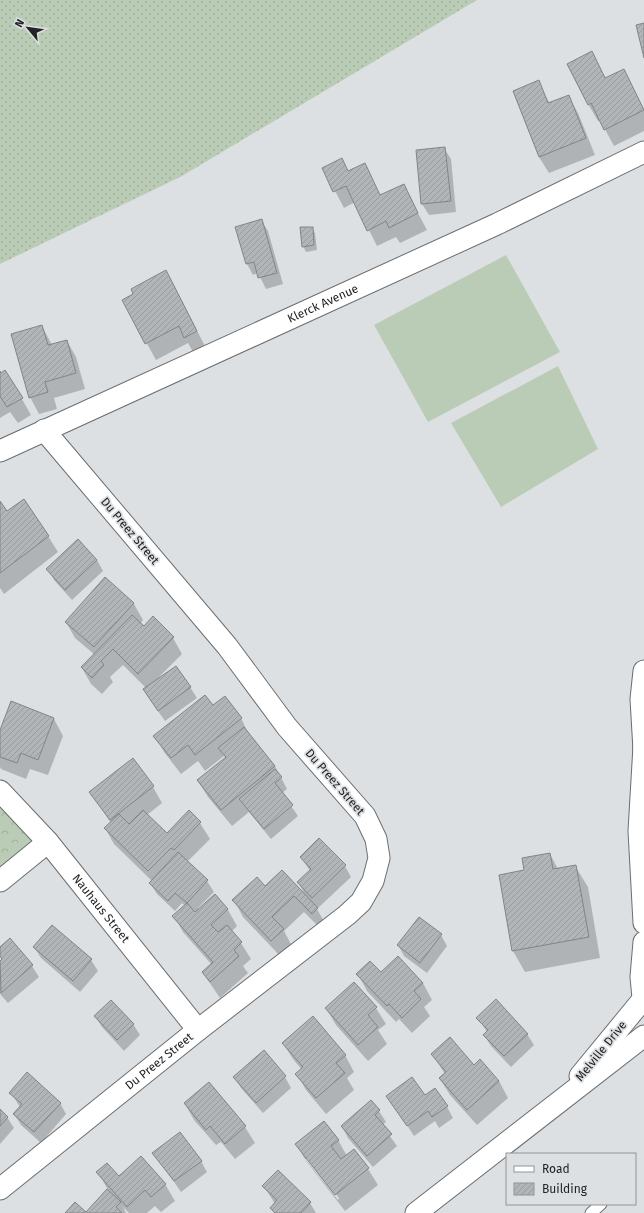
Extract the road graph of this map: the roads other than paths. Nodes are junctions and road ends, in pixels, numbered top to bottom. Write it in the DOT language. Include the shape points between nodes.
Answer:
graph roads {
  1 [pos="644,152"];
  2 [pos="44,430"];
  3 [pos="0,451"];
  4 [pos="644,671"];
  5 [pos="644,746"];
  6 [pos="644,750"];
  7 [pos="0,792"];
  8 [pos="48,842"];
  9 [pos="0,881"];
  10 [pos="644,923"];
  11 [pos="644,942"];
  12 [pos="643,1005"];
  13 [pos="198,1030"];
  14 [pos="644,1036"];
  15 [pos="562,1099"];
  16 [pos="0,1189"];
  17 [pos="600,1205"];
  18 [pos="416,1213"];
  19 [pos="591,1213"];
  1 -- 2 [label="street, Klerck Avenue" via="497,224"];
  2 -- 3 [label="street, Klerck Avenue"];
  2 -- 13 [label="street, Du Preez Street" via="217,635 287,727 365,816 376,839 380,858 373,881 361,902 332,928"];
  4 -- 5 [label="street" via="641,699"];
  5 -- 6 [label="street"];
  5 -- 10 [label="street" via="639,831"];
  7 -- 8 [label="street, Nauhaus Street"];
  8 -- 9 [label="street"];
  8 -- 13 [label="street, Nauhaus Street"];
  11 -- 12 [label="street, Melville Drive" via="641,977"];
  12 -- 15 [label="street, Melville Drive" via="607,1042"];
  13 -- 16 [label="street, Du Preez Street"];
  14 -- 15 [label="street, Melville Drive"];
  15 -- 18 [label="street, Melville Drive"];
  17 -- 19 [label="lane"];
}
